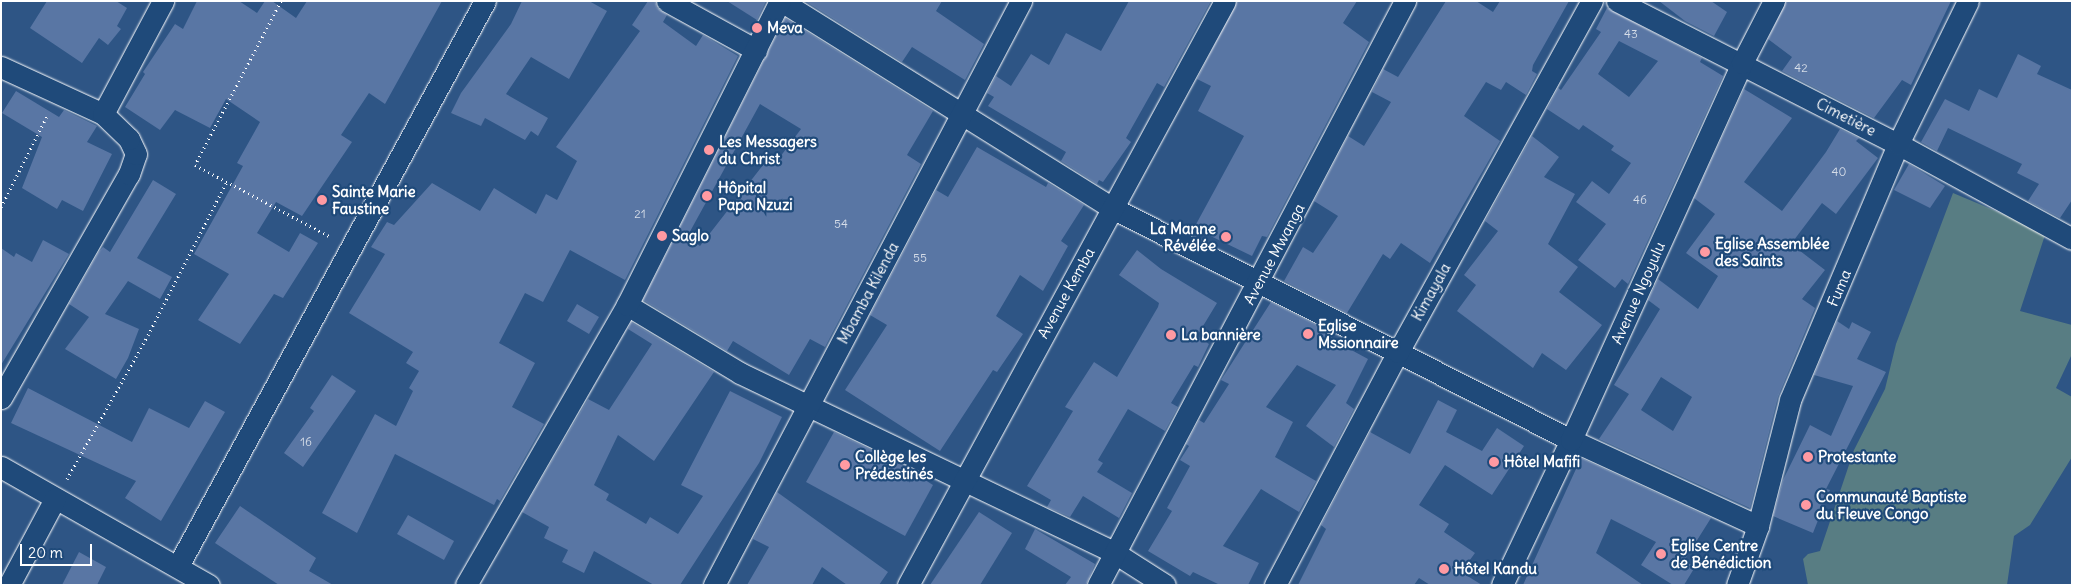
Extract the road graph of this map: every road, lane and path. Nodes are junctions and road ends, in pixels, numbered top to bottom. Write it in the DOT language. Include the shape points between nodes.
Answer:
graph roads {
  1 [pos="163,1"];
  2 [pos="281,1"];
  3 [pos="485,1"];
  4 [pos="667,1"];
  5 [pos="781,1"];
  6 [pos="1021,1"];
  7 [pos="1225,1"];
  8 [pos="1405,1"];
  9 [pos="1592,1"];
  10 [pos="1617,1"];
  11 [pos="1774,1"];
  12 [pos="1968,1"];
  13 [pos="756,50"];
  14 [pos="1742,63"];
  15 [pos="1,67"];
  16 [pos="57,94"];
  17 [pos="103,114"];
  18 [pos="961,116"];
  19 [pos="1898,144"];
  20 [pos="226,183"];
  21 [pos="1,207"];
  22 [pos="1112,208"];
  23 [pos="2072,238"];
  24 [pos="352,248"];
  25 [pos="1260,282"];
  26 [pos="627,305"];
  27 [pos="1398,352"];
  28 [pos="1,398"];
  29 [pos="807,407"];
  30 [pos="1572,440"];
  31 [pos="1,467"];
  32 [pos="964,481"];
  33 [pos="56,499"];
  34 [pos="1758,526"];
  35 [pos="1115,553"];
  36 [pos="178,566"];
  37 [pos="9,585"];
  38 [pos="209,585"];
  39 [pos="466,585"];
  40 [pos="714,585"];
  41 [pos="908,585"];
  42 [pos="1098,585"];
  43 [pos="1165,585"];
  44 [pos="1275,585"];
  45 [pos="1502,585"];
  46 [pos="1737,585"];
  1 -- 17 [label="street"];
  2 -- 20 [label="path" via="195,165"];
  3 -- 24 [label="street"];
  4 -- 13 [label="street"];
  5 -- 13 [label="street"];
  5 -- 18 [label="street"];
  6 -- 18 [label="street, Mbamba Kilenda"];
  7 -- 22 [label="street, Avenue Kemba"];
  8 -- 25 [label="street, Avenue Mwanga"];
  9 -- 27 [label="street, Kimayala"];
  10 -- 14 [label="street, Cimetière"];
  11 -- 14 [label="street, Avenue Ngoyulu"];
  12 -- 19 [label="street, Fuma"];
  13 -- 26 [label="street"];
  14 -- 19 [label="street, Cimetière"];
  14 -- 30 [label="street, Avenue Ngoyulu"];
  15 -- 16 [label="street"];
  16 -- 17 [label="street"];
  16 -- 21 [label="path"];
  17 -- 28 [label="street" via="129,139 136,154 129,174"];
  18 -- 22 [label="street"];
  18 -- 29 [label="street, Mbamba Kilenda"];
  19 -- 23 [label="street, Cimetière"];
  19 -- 34 [label="street, Fuma" via="1790,400"];
  20 -- 24 [label="path"];
  20 -- 33 [label="path" via="148,335"];
  22 -- 25 [label="street"];
  22 -- 32 [label="street, Avenue Kemba"];
  24 -- 36 [label="street"];
  25 -- 27 [label="street"];
  25 -- 35 [label="street, Avenue Mwanga"];
  26 -- 29 [label="street" via="740,373"];
  26 -- 39 [label="street"];
  27 -- 30 [label="street"];
  27 -- 44 [label="street, Kimayala"];
  29 -- 32 [label="street"];
  29 -- 40 [label="street, Mbamba Kilenda"];
  30 -- 34 [label="street"];
  30 -- 45 [label="street, Avenue Ngoyulu"];
  31 -- 33 [label="street"];
  32 -- 35 [label="street"];
  32 -- 41 [label="street, Avenue Kemba"];
  33 -- 36 [label="street"];
  33 -- 37 [label="street"];
  34 -- 46 [label="street, Fuma"];
  35 -- 42 [label="street, Avenue Mwanga"];
  35 -- 43 [label="street"];
  36 -- 38 [label="street"];
}
